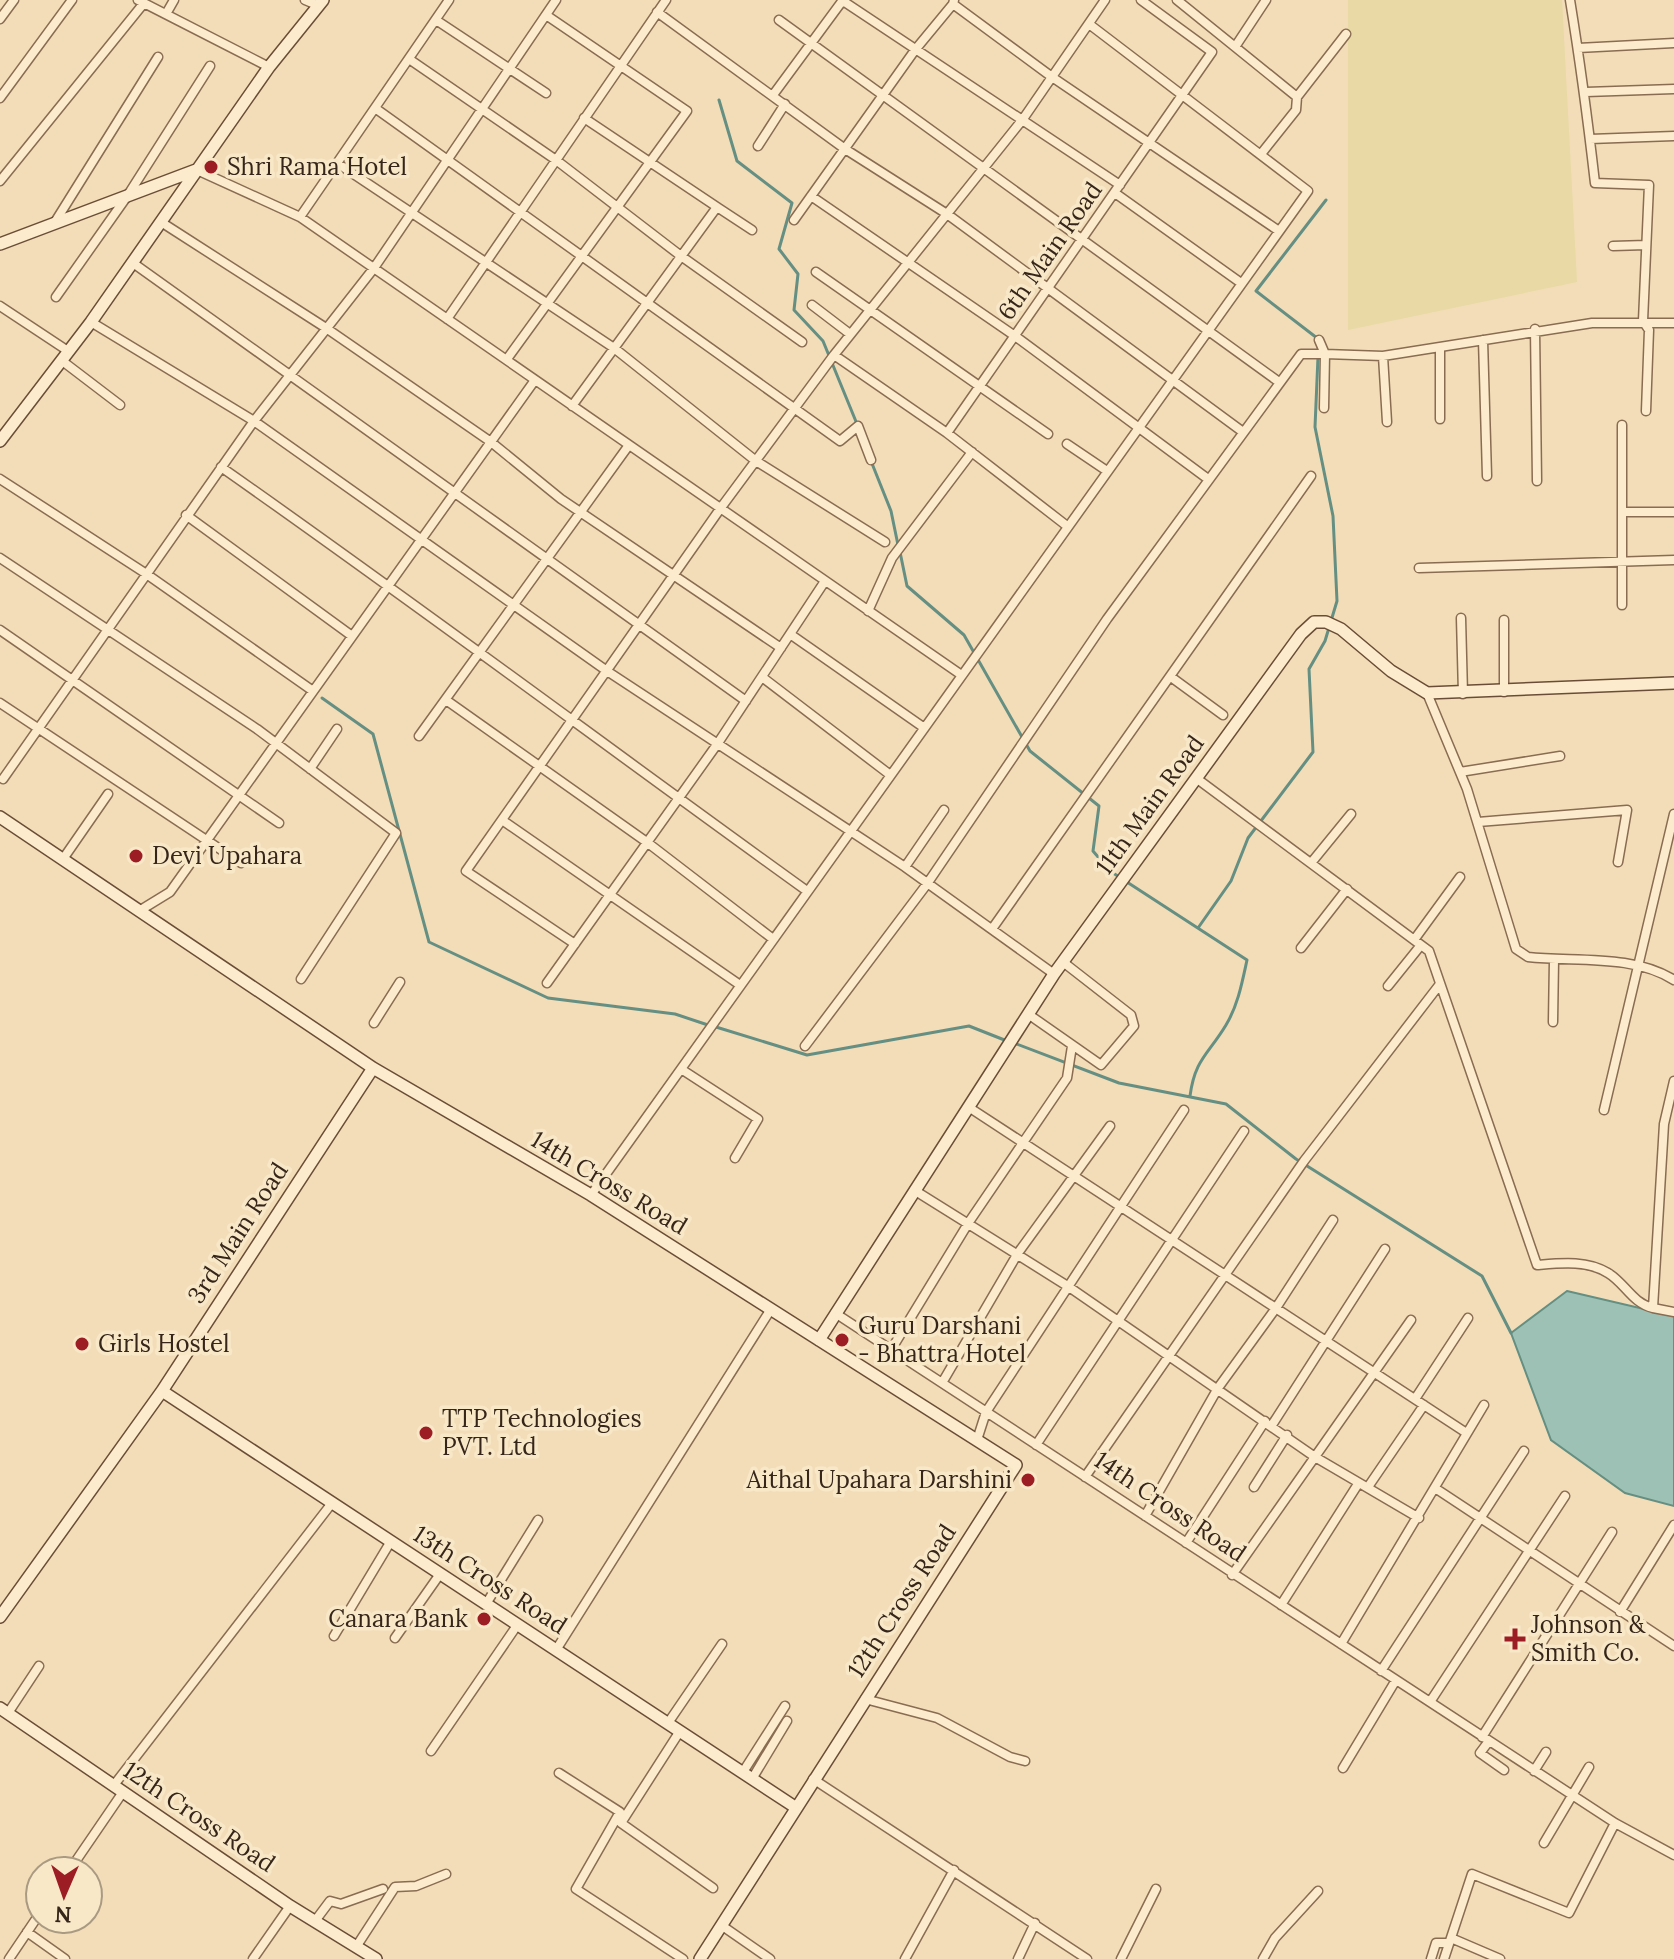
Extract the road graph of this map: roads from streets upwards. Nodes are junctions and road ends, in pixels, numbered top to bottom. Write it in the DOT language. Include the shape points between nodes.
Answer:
graph roads {
  1 [pos="14,0"];
  2 [pos="72,0"];
  3 [pos="174,0"];
  4 [pos="330,0"];
  5 [pos="449,0"];
  6 [pos="556,0"];
  7 [pos="666,0"];
  8 [pos="843,0"];
  9 [pos="1105,0"];
  10 [pos="1141,0"];
  11 [pos="1177,0"];
  12 [pos="1266,0"];
  13 [pos="1570,0"];
  14 [pos="141,1"];
  15 [pos="317,1"];
  16 [pos="954,2"];
  17 [pos="657,12"];
  18 [pos="166,14"];
  19 [pos="546,15"];
  20 [pos="0,19"];
  21 [pos="436,20"];
  22 [pos="779,20"];
  23 [pos="1089,24"];
  24 [pos="1346,34"];
  25 [pos="810,43"];
  26 [pos="1674,43"];
  27 [pos="1235,47"];
  28 [pos="1578,48"];
  29 [pos="915,50"];
  30 [pos="158,57"];
  31 [pos="409,59"];
  32 [pos="621,64"];
  33 [pos="210,66"];
  34 [pos="269,67"];
  35 [pos="509,69"];
  36 [pos="1052,77"];
  37 [pos="1674,89"];
  38 [pos="1586,92"];
  39 [pos="546,93"];
  40 [pos="1184,94"];
  41 [pos="773,95"];
  42 [pos="882,96"];
  43 [pos="1297,97"];
  44 [pos="0,98"];
  45 [pos="785,104"];
  46 [pos="375,108"];
  47 [pos="481,110"];
  48 [pos="584,118"];
  49 [pos="1023,119"];
  50 [pos="1674,136"];
  51 [pos="1590,139"];
  52 [pos="1149,144"];
  53 [pos="758,146"];
  54 [pos="845,149"];
  55 [pos="1261,154"];
  56 [pos="448,159"];
  57 [pos="556,160"];
  58 [pos="649,162"];
  59 [pos="337,163"];
  60 [pos="983,168"];
  61 [pos="197,170"];
  62 [pos="0,181"];
  63 [pos="1118,189"];
  64 [pos="128,195"];
  65 [pos="811,196"];
  66 [pos="617,206"];
  67 [pos="717,207"];
  68 [pos="520,210"];
  69 [pos="410,214"];
  70 [pos="947,214"];
  71 [pos="300,217"];
  72 [pos="794,220"];
  73 [pos="55,222"];
  74 [pos="161,222"];
  75 [pos="752,230"];
  76 [pos="1279,231"];
  77 [pos="1082,240"];
  78 [pos="0,244"];
  79 [pos="1646,245"];
  80 [pos="1613,246"];
  81 [pos="581,256"];
  82 [pos="681,256"];
  83 [pos="486,261"];
  84 [pos="908,262"];
  85 [pos="133,263"];
  86 [pos="374,268"];
  87 [pos="816,272"];
  88 [pos="1241,283"];
  89 [pos="1048,289"];
  90 [pos="56,297"];
  91 [pos="548,303"];
  92 [pos="647,303"];
  93 [pos="812,305"];
  94 [pos="0,306"];
  95 [pos="870,310"];
  96 [pos="447,319"];
  97 [pos="1643,321"];
  98 [pos="91,322"];
  99 [pos="1674,323"];
  100 [pos="326,328"];
  101 [pos="1535,329"];
  102 [pos="1207,331"];
  103 [pos="850,334"];
  104 [pos="1015,336"];
  105 [pos="1319,340"];
  106 [pos="1483,340"];
  107 [pos="802,342"];
  108 [pos="614,348"];
  109 [pos="1440,349"];
  110 [pos="1325,354"];
  111 [pos="834,355"];
  112 [pos="65,356"];
  113 [pos="1383,356"];
  114 [pos="507,359"];
  115 [pos="291,373"];
  116 [pos="535,380"];
  117 [pos="1174,380"];
  118 [pos="1279,382"];
  119 [pos="980,387"];
  120 [pos="120,405"];
  121 [pos="572,406"];
  122 [pos="1324,408"];
  123 [pos="793,409"];
  124 [pos="1646,411"];
  125 [pos="1440,419"];
  126 [pos="254,421"];
  127 [pos="1387,422"];
  128 [pos="1622,425"];
  129 [pos="1138,429"];
  130 [pos="1243,432"];
  131 [pos="947,433"];
  132 [pos="1048,434"];
  133 [pos="0,441"];
  134 [pos="491,442"];
  135 [pos="1067,444"];
  136 [pos="629,445"];
  137 [pos="972,452"];
  138 [pos="871,460"];
  139 [pos="756,461"];
  140 [pos="221,467"];
  141 [pos="1107,471"];
  142 [pos="1311,476"];
  143 [pos="1487,476"];
  144 [pos="0,479"];
  145 [pos="1208,479"];
  146 [pos="1537,481"];
  147 [pos="455,491"];
  148 [pos="720,509"];
  149 [pos="1622,512"];
  150 [pos="1674,512"];
  151 [pos="582,513"];
  152 [pos="186,515"];
  153 [pos="1067,526"];
  154 [pos="422,537"];
  155 [pos="885,542"];
  156 [pos="0,558"];
  157 [pos="548,558"];
  158 [pos="1674,560"];
  159 [pos="1622,561"];
  160 [pos="1419,568"];
  161 [pos="145,573"];
  162 [pos="672,577"];
  163 [pos="825,581"];
  164 [pos="389,585"];
  165 [pos="1622,605"];
  166 [pos="513,606"];
  167 [pos="868,611"];
  168 [pos="1461,618"];
  169 [pos="1504,620"];
  170 [pos="638,625"];
  171 [pos="106,627"];
  172 [pos="0,630"];
  173 [pos="790,634"];
  174 [pos="352,636"];
  175 [pos="781,648"];
  176 [pos="478,655"];
  177 [pos="607,671"];
  178 [pos="960,674"];
  179 [pos="762,677"];
  180 [pos="1171,677"];
  181 [pos="70,678"];
  182 [pos="1674,683"];
  183 [pos="313,691"];
  184 [pos="1427,693"];
  185 [pos="1504,693"];
  186 [pos="1463,694"];
  187 [pos="446,700"];
  188 [pos="746,701"];
  189 [pos="0,703"];
  190 [pos="1223,715"];
  191 [pos="571,722"];
  192 [pos="923,727"];
  193 [pos="37,729"];
  194 [pos="337,729"];
  195 [pos="419,736"];
  196 [pos="718,743"];
  197 [pos="275,744"];
  198 [pos="1560,756"];
  199 [pos="539,767"];
  200 [pos="310,769"];
  201 [pos="1460,772"];
  202 [pos="889,774"];
  203 [pos="1196,778"];
  204 [pos="3,779"];
  205 [pos="108,794"];
  206 [pos="239,794"];
  207 [pos="679,799"];
  208 [pos="944,810"];
  209 [pos="1351,814"];
  210 [pos="1674,814"];
  211 [pos="0,817"];
  212 [pos="502,820"];
  213 [pos="1478,822"];
  214 [pos="279,823"];
  215 [pos="850,830"];
  216 [pos="207,840"];
  217 [pos="648,843"];
  218 [pos="63,859"];
  219 [pos="1618,862"];
  220 [pos="241,863"];
  221 [pos="1311,863"];
  222 [pos="905,867"];
  223 [pos="1460,877"];
  224 [pos="927,884"];
  225 [pos="1347,889"];
  226 [pos="807,891"];
  227 [pos="611,896"];
  228 [pos="139,911"];
  229 [pos="992,929"];
  230 [pos="773,939"];
  231 [pos="1418,942"];
  232 [pos="575,944"];
  233 [pos="1301,948"];
  234 [pos="1554,960"];
  235 [pos="1063,962"];
  236 [pos="1637,964"];
  237 [pos="1054,974"];
  238 [pos="301,979"];
  239 [pos="1674,980"];
  240 [pos="400,982"];
  241 [pos="547,983"];
  242 [pos="1440,984"];
  243 [pos="740,985"];
  244 [pos="1388,986"];
  245 [pos="1028,1014"];
  246 [pos="1553,1022"];
  247 [pos="374,1023"];
  248 [pos="805,1046"];
  249 [pos="1072,1046"];
  250 [pos="373,1068"];
  251 [pos="681,1069"];
  252 [pos="1674,1081"];
  253 [pos="970,1108"];
  254 [pos="1184,1110"];
  255 [pos="1604,1110"];
  256 [pos="1110,1126"];
  257 [pos="1244,1131"];
  258 [pos="1022,1142"];
  259 [pos="735,1158"];
  260 [pos="1073,1175"];
  261 [pos="914,1190"];
  262 [pos="591,1195"];
  263 [pos="1121,1208"];
  264 [pos="1333,1220"];
  265 [pos="969,1222"];
  266 [pos="1170,1240"];
  267 [pos="1385,1249"];
  268 [pos="1018,1253"];
  269 [pos="1227,1276"];
  270 [pos="1069,1287"];
  271 [pos="1276,1308"];
  272 [pos="1653,1308"];
  273 [pos="771,1309"];
  274 [pos="1674,1312"];
  275 [pos="835,1313"];
  276 [pos="1468,1318"];
  277 [pos="1118,1320"];
  278 [pos="1411,1320"];
  279 [pos="819,1340"];
  280 [pos="1327,1341"];
  281 [pos="891,1350"];
  282 [pos="1169,1355"];
  283 [pos="1374,1372"];
  284 [pos="942,1383"];
  285 [pos="1218,1388"];
  286 [pos="162,1391"];
  287 [pos="1415,1399"];
  288 [pos="1424,1405"];
  289 [pos="1484,1405"];
  290 [pos="986,1412"];
  291 [pos="1268,1423"];
  292 [pos="1465,1432"];
  293 [pos="1287,1435"];
  294 [pos="977,1440"];
  295 [pos="1036,1445"];
  296 [pos="1524,1451"];
  297 [pos="1315,1457"];
  298 [pos="1085,1477"];
  299 [pos="1358,1484"];
  300 [pos="1254,1487"];
  301 [pos="1368,1487"];
  302 [pos="1435,1488"];
  303 [pos="1565,1496"];
  304 [pos="332,1503"];
  305 [pos="1145,1516"];
  306 [pos="1419,1518"];
  307 [pos="1479,1518"];
  308 [pos="538,1520"];
  309 [pos="1674,1525"];
  310 [pos="1612,1532"];
  311 [pos="391,1541"];
  312 [pos="1186,1543"];
  313 [pos="1528,1550"];
  314 [pos="440,1574"];
  315 [pos="1232,1575"];
  316 [pos="1581,1586"];
  317 [pos="486,1604"];
  318 [pos="1281,1605"];
  319 [pos="1620,1612"];
  320 [pos="0,1617"];
  321 [pos="518,1624"];
  322 [pos="334,1636"];
  323 [pos="395,1638"];
  324 [pos="722,1644"];
  325 [pos="1341,1644"];
  326 [pos="1674,1646"];
  327 [pos="556,1650"];
  328 [pos="39,1666"];
  329 [pos="1381,1671"];
  330 [pos="1396,1680"];
  331 [pos="865,1699"];
  332 [pos="1430,1702"];
  333 [pos="785,1706"];
  334 [pos="4,1710"];
  335 [pos="787,1721"];
  336 [pos="668,1723"];
  337 [pos="680,1731"];
  338 [pos="1486,1739"];
  339 [pos="431,1751"];
  340 [pos="1546,1752"];
  341 [pos="1025,1761"];
  342 [pos="1589,1767"];
  343 [pos="1343,1768"];
  344 [pos="1504,1770"];
  345 [pos="1534,1771"];
  346 [pos="559,1773"];
  347 [pos="747,1776"];
  348 [pos="813,1779"];
  349 [pos="118,1788"];
  350 [pos="1572,1796"];
  351 [pos="795,1807"];
  352 [pos="1615,1823"];
  353 [pos="1544,1843"];
  354 [pos="78,1855"];
  355 [pos="1674,1855"];
  356 [pos="954,1870"];
  357 [pos="446,1874"];
  358 [pos="713,1888"];
  359 [pos="383,1889"];
  360 [pos="1156,1889"];
  361 [pos="1318,1891"];
  362 [pos="290,1906"];
  363 [pos="315,1921"];
  364 [pos="1035,1923"];
  365 [pos="721,1925"];
  366 [pos="25,1935"];
  367 [pos="31,1935"];
  368 [pos="1450,1940"];
  369 [pos="356,1947"];
  370 [pos="704,1958"];
  371 [pos="9,1959"];
  372 [pos="65,1959"];
  373 [pos="253,1959"];
  374 [pos="376,1959"];
  375 [pos="683,1959"];
  376 [pos="770,1959"];
  377 [pos="905,1959"];
  378 [pos="1018,1959"];
  379 [pos="1087,1959"];
  380 [pos="1121,1959"];
  381 [pos="1263,1959"];
  382 [pos="1431,1959"];
  383 [pos="1444,1959"];
  384 [pos="1500,1959"];
  1 -- 20 [label="street"];
  2 -- 44 [label="street"];
  3 -- 18 [label="street"];
  4 -- 15 [label="street"];
  5 -- 21 [label="street"];
  6 -- 19 [label="street"];
  7 -- 17 [label="street"];
  8 -- 25 [label="street"];
  8 -- 29 [label="street"];
  9 -- 23 [label="street"];
  10 -- 40 [label="street, 6th Main Road" via="1212,52"];
  11 -- 27 [label="street"];
  12 -- 27 [label="street"];
  13 -- 28 [label="street"];
  14 -- 18 [label="street"];
  14 -- 62 [label="street"];
  15 -- 34 [label="street"];
  16 -- 29 [label="street"];
  16 -- 36 [label="street"];
  17 -- 32 [label="street"];
  17 -- 41 [label="street"];
  18 -- 34 [label="street"];
  19 -- 32 [label="street"];
  19 -- 35 [label="street"];
  21 -- 31 [label="street"];
  21 -- 35 [label="street"];
  22 -- 25 [label="street"];
  23 -- 36 [label="street"];
  23 -- 40 [label="street"];
  24 -- 43 [label="street"];
  25 -- 41 [label="street"];
  25 -- 42 [label="street"];
  26 -- 28 [label="street"];
  27 -- 43 [label="street"];
  28 -- 38 [label="street"];
  29 -- 42 [label="street"];
  29 -- 49 [label="street"];
  30 -- 73 [label="street"];
  31 -- 46 [label="street"];
  31 -- 47 [label="street"];
  32 -- 48 [label="street"];
  32 -- 58 [label="street" via="687,111"];
  33 -- 64 [label="street"];
  34 -- 61 [label="street"];
  35 -- 39 [label="street"];
  35 -- 47 [label="street"];
  36 -- 49 [label="street"];
  36 -- 52 [label="street"];
  37 -- 38 [label="street"];
  38 -- 51 [label="street"];
  40 -- 52 [label="street, 6th Main Road"];
  40 -- 55 [label="street"];
  41 -- 45 [label="street"];
  42 -- 54 [label="street"];
  42 -- 60 [label="street"];
  43 -- 55 [label="street" via="1296,110"];
  45 -- 53 [label="street"];
  45 -- 54 [label="street"];
  46 -- 56 [label="street"];
  46 -- 59 [label="street"];
  47 -- 56 [label="street"];
  47 -- 57 [label="street"];
  48 -- 57 [label="street"];
  48 -- 58 [label="street"];
  49 -- 60 [label="street"];
  49 -- 63 [label="street"];
  50 -- 51 [label="street"];
  51 -- 79 [label="street" via="1595,183 1649,185"];
  52 -- 63 [label="street, 6th Main Road"];
  52 -- 76 [label="street"];
  54 -- 65 [label="street"];
  54 -- 70 [label="street"];
  55 -- 76 [label="street" via="1308,191"];
  56 -- 68 [label="street"];
  56 -- 69 [label="street"];
  57 -- 66 [label="street"];
  57 -- 68 [label="street"];
  58 -- 66 [label="street"];
  58 -- 67 [label="street"];
  59 -- 69 [label="street"];
  59 -- 71 [label="street"];
  60 -- 70 [label="street"];
  60 -- 77 [label="street"];
  61 -- 64 [label="street"];
  61 -- 71 [label="street"];
  61 -- 74 [label="street"];
  63 -- 77 [label="street, 6th Main Road"];
  63 -- 88 [label="street"];
  64 -- 73 [label="street"];
  64 -- 90 [label="street"];
  65 -- 72 [label="street"];
  65 -- 84 [label="street"];
  66 -- 81 [label="street"];
  66 -- 82 [label="street"];
  67 -- 75 [label="street"];
  67 -- 82 [label="street"];
  68 -- 81 [label="street"];
  68 -- 83 [label="street"];
  69 -- 83 [label="street"];
  69 -- 86 [label="street"];
  70 -- 84 [label="street"];
  70 -- 89 [label="street"];
  71 -- 86 [label="street"];
  73 -- 78 [label="street"];
  74 -- 85 [label="street"];
  74 -- 100 [label="street"];
  76 -- 88 [label="street"];
  77 -- 89 [label="street, 6th Main Road"];
  77 -- 102 [label="street"];
  79 -- 80 [label="street"];
  79 -- 97 [label="street"];
  81 -- 91 [label="street"];
  81 -- 92 [label="street"];
  82 -- 92 [label="street"];
  82 -- 107 [label="street"];
  83 -- 91 [label="street"];
  83 -- 96 [label="street"];
  84 -- 95 [label="street"];
  84 -- 104 [label="street"];
  85 -- 98 [label="street"];
  85 -- 115 [label="street"];
  86 -- 96 [label="street"];
  86 -- 100 [label="street"];
  87 -- 95 [label="street"];
  88 -- 102 [label="street"];
  89 -- 104 [label="street, 6th Main Road"];
  89 -- 117 [label="street"];
  91 -- 108 [label="street"];
  91 -- 114 [label="street"];
  92 -- 108 [label="street"];
  92 -- 123 [label="street"];
  93 -- 103 [label="street"];
  94 -- 112 [label="street"];
  95 -- 103 [label="street"];
  95 -- 119 [label="street"];
  96 -- 114 [label="street"];
  97 -- 99 [label="street"];
  97 -- 101 [label="street"];
  97 -- 124 [label="street" via="1649,330"];
  98 -- 112 [label="street"];
  98 -- 126 [label="street"];
  100 -- 115 [label="street"];
  100 -- 134 [label="street"];
  101 -- 106 [label="street"];
  101 -- 146 [label="street"];
  102 -- 117 [label="street"];
  102 -- 118 [label="street"];
  103 -- 111 [label="street"];
  104 -- 119 [label="street, 6th Main Road"];
  104 -- 129 [label="street"];
  105 -- 110 [label="street"];
  106 -- 109 [label="street"];
  106 -- 143 [label="street"];
  108 -- 121 [label="street"];
  108 -- 139 [label="street"];
  109 -- 113 [label="street"];
  109 -- 125 [label="street"];
  110 -- 113 [label="street"];
  110 -- 118 [label="street" via="1301,354"];
  110 -- 122 [label="street"];
  111 -- 123 [label="street"];
  111 -- 131 [label="street"];
  112 -- 120 [label="street"];
  112 -- 133 [label="street"];
  113 -- 127 [label="street"];
  114 -- 116 [label="street"];
  115 -- 126 [label="street"];
  115 -- 147 [label="street"];
  116 -- 121 [label="street"];
  116 -- 134 [label="street"];
  117 -- 129 [label="street"];
  117 -- 130 [label="street"];
  118 -- 130 [label="street"];
  119 -- 131 [label="street, 6th Main Road"];
  119 -- 132 [label="street"];
  121 -- 136 [label="street"];
  123 -- 138 [label="street" via="840,441 858,426"];
  123 -- 139 [label="street"];
  126 -- 140 [label="street"];
  126 -- 154 [label="street"];
  128 -- 149 [label="street"];
  129 -- 141 [label="street"];
  129 -- 145 [label="street"];
  130 -- 145 [label="street"];
  131 -- 137 [label="street"];
  134 -- 147 [label="street"];
  134 -- 151 [label="street"];
  135 -- 141 [label="street"];
  136 -- 148 [label="street"];
  136 -- 151 [label="street"];
  137 -- 153 [label="street"];
  137 -- 167 [label="street" via="892,558"];
  139 -- 148 [label="street"];
  139 -- 155 [label="street"];
  140 -- 152 [label="street"];
  140 -- 164 [label="street"];
  141 -- 153 [label="street"];
  142 -- 180 [label="street"];
  144 -- 161 [label="street"];
  145 -- 224 [label="street"];
  147 -- 154 [label="street"];
  147 -- 157 [label="street"];
  148 -- 162 [label="street"];
  148 -- 163 [label="street"];
  149 -- 150 [label="street"];
  149 -- 159 [label="street"];
  151 -- 157 [label="street"];
  151 -- 162 [label="street"];
  152 -- 161 [label="street"];
  152 -- 174 [label="street"];
  153 -- 178 [label="street"];
  154 -- 164 [label="street"];
  154 -- 166 [label="street"];
  156 -- 171 [label="street"];
  157 -- 166 [label="street"];
  157 -- 170 [label="street"];
  158 -- 159 [label="street"];
  159 -- 160 [label="street"];
  159 -- 165 [label="street"];
  161 -- 171 [label="street"];
  161 -- 183 [label="street"];
  162 -- 170 [label="street"];
  162 -- 175 [label="street"];
  163 -- 167 [label="street"];
  163 -- 173 [label="street"];
  164 -- 174 [label="street"];
  164 -- 176 [label="street"];
  166 -- 176 [label="street"];
  166 -- 177 [label="street"];
  167 -- 178 [label="street"];
  168 -- 186 [label="street"];
  169 -- 185 [label="street"];
  170 -- 177 [label="street"];
  170 -- 188 [label="street"];
  171 -- 181 [label="street"];
  171 -- 197 [label="street"];
  172 -- 181 [label="street"];
  173 -- 175 [label="street"];
  173 -- 192 [label="street"];
  174 -- 183 [label="street"];
  175 -- 179 [label="street"];
  176 -- 187 [label="street"];
  176 -- 191 [label="street"];
  177 -- 191 [label="street"];
  177 -- 196 [label="street"];
  178 -- 192 [label="street"];
  179 -- 188 [label="street"];
  179 -- 202 [label="street"];
  180 -- 190 [label="street"];
  180 -- 229 [label="street"];
  181 -- 193 [label="street"];
  181 -- 206 [label="street"];
  182 -- 185 [label="street"];
  183 -- 197 [label="street"];
  184 -- 186 [label="street"];
  184 -- 201 [label="street"];
  184 -- 203 [label="street, 11th Main Road" via="1330,624 1314,622"];
  185 -- 186 [label="street"];
  187 -- 195 [label="street"];
  187 -- 199 [label="street"];
  188 -- 196 [label="street"];
  189 -- 193 [label="street"];
  191 -- 199 [label="street"];
  191 -- 207 [label="street"];
  192 -- 202 [label="street"];
  193 -- 204 [label="street"];
  193 -- 216 [label="street"];
  194 -- 200 [label="street"];
  196 -- 207 [label="street"];
  196 -- 215 [label="street"];
  197 -- 200 [label="street"];
  197 -- 206 [label="street"];
  198 -- 201 [label="street"];
  199 -- 212 [label="street"];
  199 -- 217 [label="street"];
  200 -- 238 [label="street" via="396,833"];
  201 -- 213 [label="street"];
  202 -- 215 [label="street"];
  203 -- 221 [label="street"];
  203 -- 235 [label="street, 11th Main Road"];
  205 -- 218 [label="street"];
  206 -- 214 [label="street"];
  206 -- 216 [label="street"];
  207 -- 217 [label="street"];
  207 -- 226 [label="street"];
  208 -- 222 [label="street"];
  209 -- 221 [label="street"];
  210 -- 236 [label="street"];
  211 -- 218 [label="street, 14th Cross Road"];
  212 -- 227 [label="street"];
  212 -- 232 [label="street" via="466,871"];
  213 -- 219 [label="street" via="1627,810"];
  213 -- 234 [label="street" via="1516,949 1528,957"];
  215 -- 222 [label="street"];
  215 -- 226 [label="street"];
  216 -- 220 [label="street"];
  216 -- 228 [label="street" via="170,892"];
  217 -- 227 [label="street"];
  217 -- 230 [label="street"];
  218 -- 228 [label="street, 14th Cross Road"];
  221 -- 225 [label="street"];
  222 -- 224 [label="street"];
  223 -- 231 [label="street"];
  224 -- 229 [label="street"];
  224 -- 248 [label="street"];
  225 -- 231 [label="street"];
  225 -- 233 [label="street"];
  226 -- 230 [label="street"];
  227 -- 232 [label="street"];
  227 -- 243 [label="street"];
  228 -- 250 [label="street, 14th Cross Road"];
  229 -- 237 [label="street"];
  230 -- 243 [label="street"];
  231 -- 242 [label="street" via="1429,951"];
  231 -- 244 [label="street"];
  232 -- 241 [label="street"];
  234 -- 236 [label="street"];
  234 -- 246 [label="street"];
  235 -- 237 [label="street, 11th Main Road"];
  235 -- 249 [label="street" via="1134,1020 1101,1065"];
  236 -- 239 [label="street" via="1659,969"];
  236 -- 255 [label="street"];
  237 -- 245 [label="street, 11th Main Road"];
  240 -- 247 [label="street"];
  242 -- 269 [label="street" via="1304,1161"];
  242 -- 272 [label="street" via="1537,1265 1578,1263 1608,1273 1641,1305"];
  243 -- 251 [label="street"];
  245 -- 249 [label="street"];
  245 -- 253 [label="street, 11th Main Road"];
  249 -- 258 [label="street" via="1067,1078"];
  250 -- 262 [label="street, 14th Cross Road"];
  250 -- 286 [label="street, 3rd Main Road"];
  251 -- 259 [label="street" via="758,1119"];
  251 -- 262 [label="street"];
  252 -- 272 [label="street" via="1664,1124"];
  253 -- 258 [label="street"];
  253 -- 261 [label="street, 11th Main Road"];
  254 -- 263 [label="street"];
  256 -- 260 [label="street"];
  257 -- 266 [label="street"];
  258 -- 260 [label="street"];
  258 -- 265 [label="street"];
  260 -- 263 [label="street"];
  260 -- 268 [label="street"];
  261 -- 265 [label="street"];
  261 -- 275 [label="street, 11th Main Road"];
  262 -- 273 [label="street, 14th Cross Road"];
  263 -- 266 [label="street"];
  263 -- 270 [label="street"];
  264 -- 271 [label="street"];
  265 -- 268 [label="street"];
  265 -- 281 [label="street"];
  266 -- 269 [label="street"];
  266 -- 277 [label="street"];
  267 -- 280 [label="street"];
  268 -- 270 [label="street"];
  268 -- 284 [label="street"];
  269 -- 271 [label="street"];
  269 -- 282 [label="street"];
  270 -- 277 [label="street"];
  270 -- 290 [label="street"];
  271 -- 280 [label="street"];
  271 -- 285 [label="street"];
  272 -- 274 [label="street"];
  273 -- 279 [label="street, 14th Cross Road"];
  273 -- 327 [label="street"];
  275 -- 279 [label="street, 11th Main Road"];
  275 -- 281 [label="street, 14th Cross Road"];
  276 -- 287 [label="street"];
  277 -- 282 [label="street"];
  277 -- 295 [label="street"];
  278 -- 283 [label="street"];
  279 -- 294 [label="street, 12th Cross Road"];
  280 -- 283 [label="street"];
  280 -- 291 [label="street"];
  281 -- 284 [label="street, 14th Cross Road"];
  282 -- 285 [label="street"];
  282 -- 298 [label="street"];
  283 -- 287 [label="street"];
  283 -- 297 [label="street"];
  284 -- 290 [label="street, 14th Cross Road"];
  285 -- 291 [label="street"];
  285 -- 305 [label="street"];
  286 -- 304 [label="street, 13th Cross Road"];
  286 -- 320 [label="street, 3rd Main Road"];
  287 -- 288 [label="street"];
  288 -- 292 [label="street"];
  288 -- 301 [label="street"];
  289 -- 292 [label="street"];
  290 -- 294 [label="street"];
  290 -- 295 [label="street, 14th Cross Road"];
  291 -- 293 [label="street"];
  291 -- 312 [label="street"];
  292 -- 302 [label="street"];
  293 -- 297 [label="street"];
  293 -- 300 [label="street"];
  294 -- 331 [label="street, 12th Cross Road" via="1016,1465"];
  295 -- 298 [label="street, 14th Cross Road"];
  296 -- 307 [label="street"];
  297 -- 299 [label="street"];
  297 -- 315 [label="street"];
  298 -- 305 [label="street, 14th Cross Road"];
  299 -- 301 [label="street"];
  299 -- 318 [label="street"];
  301 -- 306 [label="street"];
  302 -- 306 [label="street"];
  302 -- 307 [label="street"];
  303 -- 313 [label="street"];
  304 -- 311 [label="street, 13th Cross Road"];
  304 -- 349 [label="street"];
  305 -- 312 [label="street, 14th Cross Road"];
  306 -- 325 [label="street"];
  307 -- 313 [label="street"];
  307 -- 329 [label="street"];
  308 -- 317 [label="street"];
  309 -- 319 [label="street"];
  310 -- 316 [label="street"];
  311 -- 314 [label="street, 13th Cross Road"];
  311 -- 322 [label="street"];
  312 -- 315 [label="street, 14th Cross Road"];
  313 -- 316 [label="street"];
  313 -- 332 [label="street"];
  314 -- 317 [label="street, 13th Cross Road"];
  314 -- 323 [label="street"];
  315 -- 318 [label="street, 14th Cross Road"];
  316 -- 319 [label="street"];
  316 -- 338 [label="street"];
  317 -- 321 [label="street, 13th Cross Road"];
  318 -- 325 [label="street, 14th Cross Road"];
  319 -- 326 [label="street"];
  321 -- 327 [label="street, 13th Cross Road"];
  321 -- 339 [label="street"];
  324 -- 336 [label="street"];
  325 -- 329 [label="street, 14th Cross Road"];
  327 -- 336 [label="street, 13th Cross Road"];
  328 -- 334 [label="street"];
  329 -- 330 [label="street, 14th Cross Road"];
  330 -- 332 [label="street, 14th Cross Road"];
  330 -- 343 [label="street"];
  331 -- 341 [label="street" via="937,1718"];
  331 -- 348 [label="street, 12th Cross Road"];
  332 -- 338 [label="street, 14th Cross Road"];
  333 -- 347 [label="street"];
  334 -- 349 [label="street, 12th Cross Road"];
  335 -- 347 [label="street"];
  336 -- 337 [label="street, 13th Cross Road"];
  337 -- 347 [label="street, 13th Cross Road"];
  337 -- 358 [label="street" via="621,1823"];
  338 -- 344 [label="street" via="1480,1753"];
  338 -- 345 [label="street, 14th Cross Road"];
  340 -- 345 [label="street"];
  342 -- 350 [label="street"];
  345 -- 350 [label="street, 14th Cross Road"];
  346 -- 375 [label="street" via="620,1812 576,1889"];
  347 -- 351 [label="street, 13th Cross Road"];
  348 -- 351 [label="street, 12th Cross Road"];
  348 -- 356 [label="street"];
  349 -- 354 [label="street"];
  349 -- 362 [label="street, 12th Cross Road"];
  350 -- 352 [label="street, 14th Cross Road"];
  350 -- 353 [label="street"];
  351 -- 365 [label="street, 12th Cross Road"];
  352 -- 355 [label="street, 14th Cross Road"];
  352 -- 368 [label="street" via="1569,1913 1472,1874"];
  356 -- 364 [label="street"];
  356 -- 377 [label="street"];
  357 -- 369 [label="street" via="416,1886 395,1887"];
  359 -- 363 [label="street" via="341,1904 330,1901"];
  360 -- 380 [label="street"];
  361 -- 381 [label="street"];
  362 -- 363 [label="street, 12th Cross Road"];
  362 -- 373 [label="street"];
  363 -- 369 [label="street, 12th Cross Road"];
  364 -- 378 [label="street"];
  364 -- 379 [label="street"];
  365 -- 370 [label="street, 12th Cross Road"];
  365 -- 376 [label="street"];
  366 -- 371 [label="street"];
  367 -- 372 [label="street"];
  368 -- 382 [label="street" via="1436,1943"];
  368 -- 383 [label="street"];
  368 -- 384 [label="street"];
  369 -- 374 [label="street, 12th Cross Road"];
}
